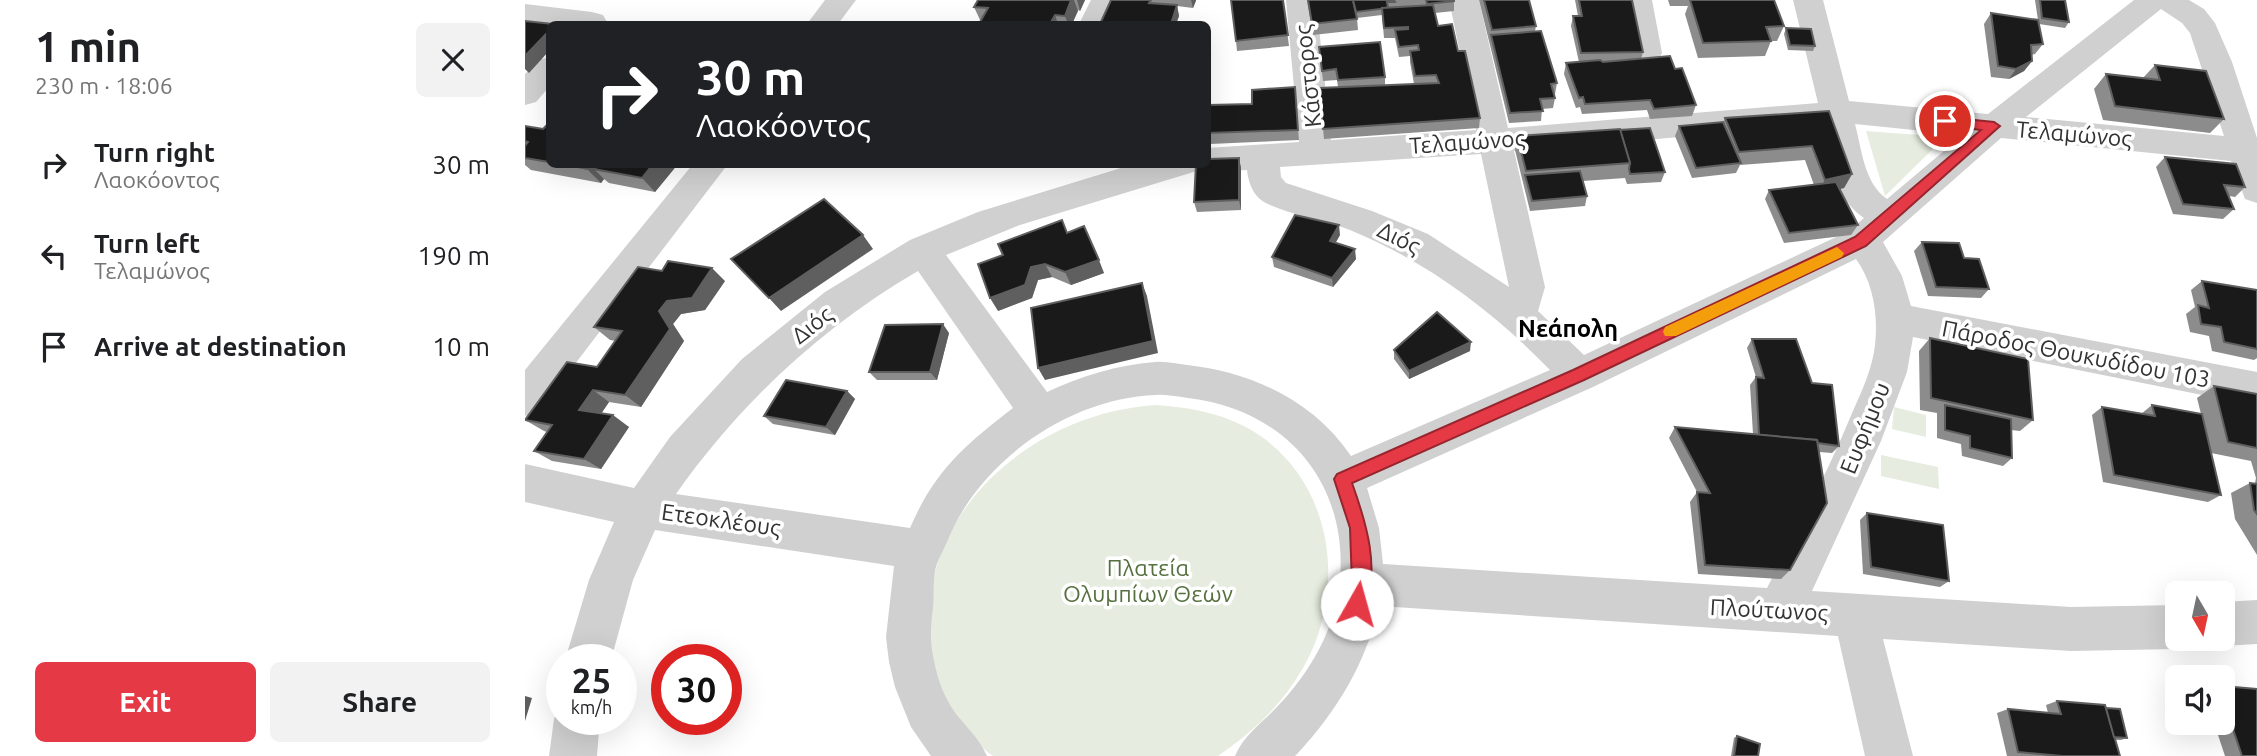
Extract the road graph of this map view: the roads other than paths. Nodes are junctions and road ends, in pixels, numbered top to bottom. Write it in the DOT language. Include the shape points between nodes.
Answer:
graph roads {
  1 [pos="841,0"];
  2 [pos="1106,0"];
  3 [pos="1301,0"];
  4 [pos="1464,0"];
  5 [pos="1637,0"];
  6 [pos="1808,0"];
  7 [pos="2153,0"];
  8 [pos="2168,0"];
  9 [pos="525,14"];
  10 [pos="576,21"];
  11 [pos="824,21"];
  12 [pos="1096,21"];
  13 [pos="1647,53"];
  14 [pos="1834,113"];
  15 [pos="1994,126"];
  16 [pos="1495,141"];
  17 [pos="2251,150"];
  18 [pos="1316,152"];
  19 [pos="1262,155"];
  20 [pos="1211,160"];
  21 [pos="709,168"];
  22 [pos="1171,168"];
  23 [pos="2257,190"];
  24 [pos="1876,230"];
  25 [pos="923,250"];
  26 [pos="1515,313"];
  27 [pos="1895,318"];
  28 [pos="1579,375"];
  29 [pos="2257,389"];
  30 [pos="525,399"];
  31 [pos="1038,411"];
  32 [pos="1343,479"];
  33 [pos="525,483"];
  34 [pos="643,509"];
  35 [pos="919,550"];
  36 [pos="1361,584"];
  37 [pos="1779,611"];
  38 [pos="1855,614"];
  39 [pos="2257,622"];
  40 [pos="2235,623"];
  41 [pos="2165,627"];
  42 [pos="593,644"];
  43 [pos="575,735"];
  44 [pos="573,756"];
  45 [pos="963,756"];
  46 [pos="1259,756"];
  47 [pos="1889,756"];
  1 -- 11 [label="street"];
  2 -- 12 [label="street"];
  3 -- 18 [label="street, Κάστορος"];
  4 -- 16 [label="street"];
  5 -- 13 [label="street"];
  6 -- 14 [label="street, Ευφήμου"];
  7 -- 15 [label="street"];
  8 -- 17 [label="street" via="2193,16 2204,30"];
  9 -- 10 [label="street"];
  14 -- 15 [label="street, Τελαμώνος"];
  14 -- 16 [label="street, Τελαμώνος"];
  14 -- 24 [label="street, Ευφήμου" via="1854,185"];
  15 -- 17 [label="street, Τελαμώνος"];
  15 -- 24 [label="street"];
  16 -- 18 [label="street, Τελαμώνος"];
  16 -- 26 [label="street" via="1527,287 1524,303"];
  17 -- 23 [label="street"];
  18 -- 19 [label="street, Τελαμώνος"];
  19 -- 20 [label="street"];
  19 -- 26 [label="street, Διός" via="1265,180 1274,192 1416,244"];
  21 -- 30 [label="street"];
  22 -- 25 [label="street, Διός" via="1025,210"];
  24 -- 27 [label="street, Ευφήμου" via="1879,262"];
  24 -- 28 [label="street"];
  25 -- 31 [label="street"];
  25 -- 34 [label="street, Διός" via="858,290 752,375 702,427"];
  26 -- 28 [label="street, Διός"];
  27 -- 29 [label="street, Πάροδος Θουκυδίδου 103"];
  27 -- 37 [label="street, Ευφήμου" via="1892,360 1862,441"];
  28 -- 32 [label="street"];
  31 -- 32 [label="street" via="1117,382 1196,378 1244,391 1297,422"];
  31 -- 35 [label="street" via="967,469 939,507"];
  32 -- 36 [label="street" via="1359,528"];
  33 -- 34 [label="street, Ετεοκλέους"];
  34 -- 35 [label="street, Ετεοκλέους"];
  34 -- 42 [label="street, Διός" via="615,567"];
  35 -- 45 [label="street" via="907,617 910,657 927,707 940,731"];
  36 -- 37 [label="street, Πλούτωνος"];
  36 -- 46 [label="street" via="1338,664 1314,702"];
  37 -- 38 [label="street, Πλούτωνος"];
  38 -- 41 [label="street, Πλούτωνος" via="2096,630"];
  38 -- 47 [label="street"];
  39 -- 40 [label="street"];
  43 -- 44 [label="street"];
}
